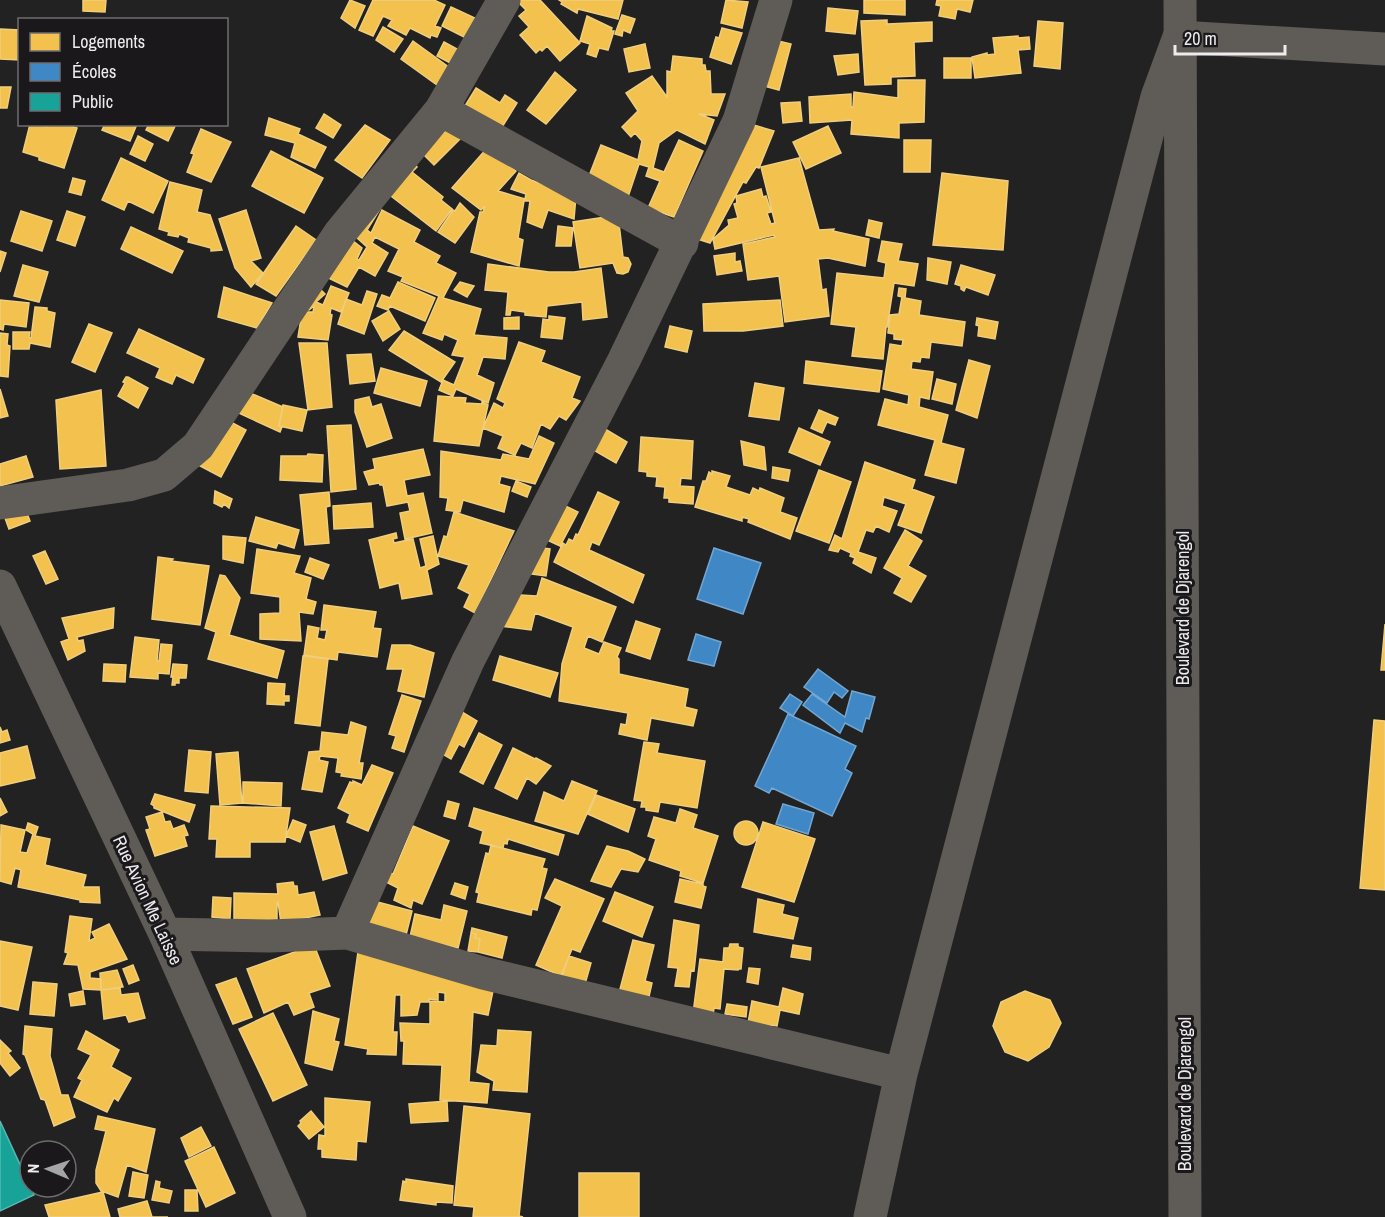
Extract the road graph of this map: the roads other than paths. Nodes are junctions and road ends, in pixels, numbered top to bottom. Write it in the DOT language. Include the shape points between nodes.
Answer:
graph roads {
  1 [pos="504,0"];
  2 [pos="776,0"];
  3 [pos="1180,0"];
  4 [pos="1179,37"];
  5 [pos="1385,49"];
  6 [pos="441,110"];
  7 [pos="682,243"];
  8 [pos="0,503"];
  9 [pos="0,586"];
  10 [pos="347,933"];
  11 [pos="165,934"];
  12 [pos="901,1074"];
  13 [pos="290,1217"];
  14 [pos="870,1217"];
  15 [pos="1185,1217"];
  1 -- 6 [label="street"];
  2 -- 7 [label="street" via="739,121"];
  3 -- 4 [label="main road, Boulevard de Djarengol"];
  4 -- 5 [label="street"];
  4 -- 12 [label="street" via="1157,97"];
  4 -- 15 [label="main road, Boulevard de Djarengol"];
  6 -- 7 [label="street"];
  6 -- 8 [label="street" via="340,233 198,446 164,475 128,485"];
  7 -- 10 [label="street" via="468,661"];
  9 -- 11 [label="street, Rue Avion Me Laisse"];
  10 -- 11 [label="street"];
  10 -- 12 [label="street" via="483,974"];
  11 -- 13 [label="street, Rue Avion Me Laisse"];
  12 -- 14 [label="street"];
}
